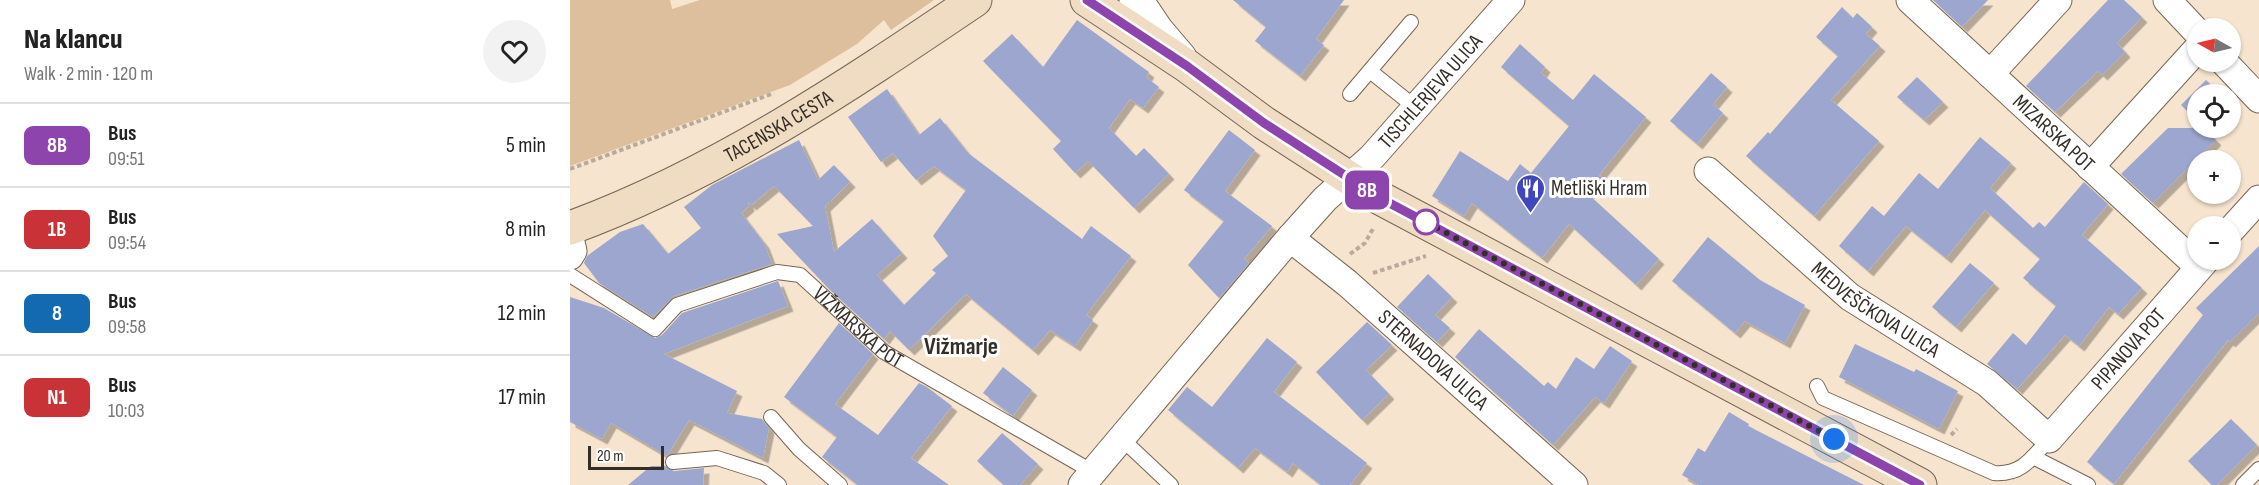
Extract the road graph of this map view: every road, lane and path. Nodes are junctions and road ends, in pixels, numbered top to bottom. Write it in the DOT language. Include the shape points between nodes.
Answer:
graph roads {
  1 [pos="975,0"];
  2 [pos="1087,0"];
  3 [pos="1136,0"];
  4 [pos="1511,0"];
  5 [pos="1910,0"];
  6 [pos="2058,0"];
  7 [pos="2167,0"];
  8 [pos="2187,21"];
  9 [pos="1411,22"];
  10 [pos="2187,60"];
  11 [pos="1187,66"];
  12 [pos="1370,71"];
  13 [pos="2233,72"];
  14 [pos="1990,74"];
  15 [pos="781,91"];
  16 [pos="1350,94"];
  17 [pos="2259,99"];
  18 [pos="1415,107"];
  19 [pos="2091,167"];
  20 [pos="570,169"];
  21 [pos="1708,171"];
  22 [pos="1349,179"];
  23 [pos="2259,199"];
  24 [pos="2241,219"];
  25 [pos="1374,226"];
  26 [pos="570,228"];
  27 [pos="570,238"];
  28 [pos="1290,238"];
  29 [pos="2187,250"];
  30 [pos="1429,255"];
  31 [pos="570,256"];
  32 [pos="2196,270"];
  33 [pos="570,275"];
  34 [pos="1339,276"];
  35 [pos="1817,386"];
  36 [pos="771,417"];
  37 [pos="1122,439"];
  38 [pos="2041,448"];
  39 [pos="672,462"];
  40 [pos="2259,469"];
  41 [pos="1087,478"];
  42 [pos="779,485"];
  43 [pos="840,485"];
  44 [pos="1171,485"];
  45 [pos="1574,485"];
  46 [pos="1920,485"];
  47 [pos="2088,485"];
  48 [pos="2243,485"];
  1 -- 26 [label="main road, TACENSKA CESTA" via="808,111 654,193"];
  2 -- 11 [label="main road"];
  3 -- 11 [label="street"];
  4 -- 18 [label="street, TISCHLERJEVA ULICA"];
  5 -- 14 [label="street, MIZARSKA POT"];
  6 -- 14 [label="street"];
  7 -- 8 [label="street"];
  9 -- 12 [label="lane"];
  10 -- 19 [label="street"];
  11 -- 22 [label="main road"];
  12 -- 16 [label="lane"];
  12 -- 18 [label="lane"];
  13 -- 17 [label="street"];
  14 -- 19 [label="street, MIZARSKA POT"];
  15 -- 20 [label="path"];
  18 -- 22 [label="street, TISCHLERJEVA ULICA"];
  19 -- 29 [label="street, MIZARSKA POT"];
  21 -- 38 [label="street, MEDVEŠČKOVA ULICA" via="1850,297 1987,383"];
  22 -- 28 [label="street, VIŽMARSKA POT"];
  22 -- 46 [label="main road"];
  23 -- 24 [label="street"];
  25 -- 34 [label="path"];
  27 -- 31 [label="street"];
  28 -- 34 [label="street, STERNADOVA ULICA"];
  28 -- 37 [label="street, VIŽMARSKA POT"];
  30 -- 34 [label="path"];
  32 -- 38 [label="street, PIPANOVA POT"];
  33 -- 41 [label="lane, VIŽMARSKA POT" via="655,329 677,305 777,272 800,275 884,352"];
  34 -- 45 [label="street, STERNADOVA ULICA"];
  35 -- 38 [label="lane" via="1823,398 1994,472 2023,468"];
  36 -- 43 [label="lane" via="799,449"];
  37 -- 41 [label="street, VIŽMARSKA POT"];
  37 -- 44 [label="lane"];
  38 -- 47 [label="lane"];
  39 -- 42 [label="lane" via="717,458 764,473"];
  40 -- 48 [label="lane"];
}
